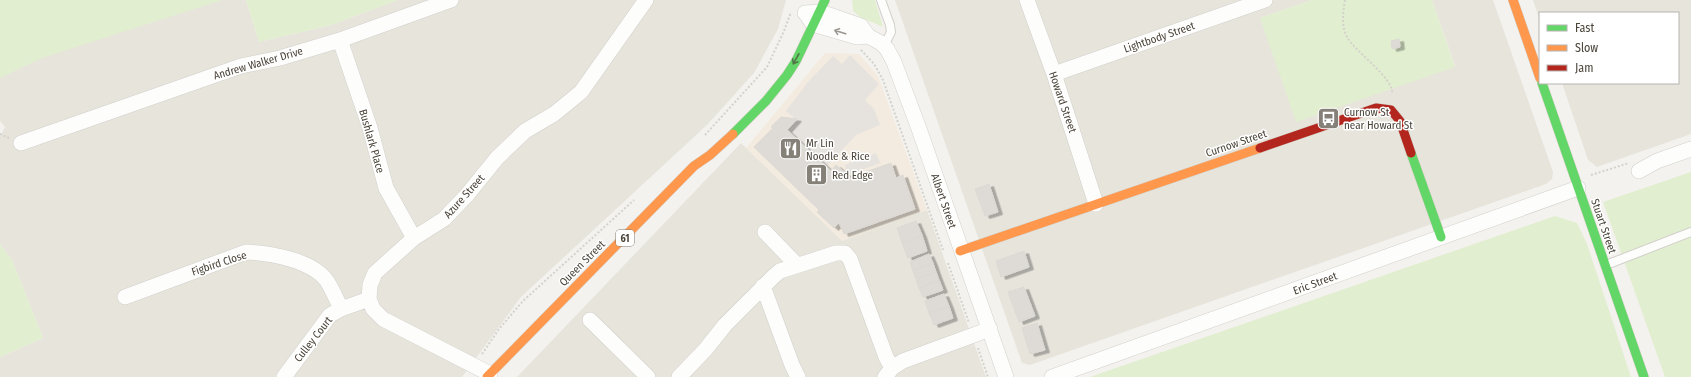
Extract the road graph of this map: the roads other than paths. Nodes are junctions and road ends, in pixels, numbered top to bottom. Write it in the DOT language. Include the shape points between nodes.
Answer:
graph roads {
  1 [pos="451,0"];
  2 [pos="881,0"];
  3 [pos="1027,0"];
  4 [pos="1265,0"];
  5 [pos="1513,0"];
  6 [pos="643,1"];
  7 [pos="809,12"];
  8 [pos="340,40"];
  9 [pos="884,46"];
  10 [pos="1054,74"];
  11 [pos="1539,75"];
  12 [pos="1542,84"];
  13 [pos="723,131"];
  14 [pos="21,143"];
  15 [pos="1691,149"];
  16 [pos="694,166"];
  17 [pos="1639,171"];
  18 [pos="1578,188"];
  19 [pos="1096,204"];
  20 [pos="764,232"];
  21 [pos="1691,232"];
  22 [pos="1441,237"];
  23 [pos="414,238"];
  24 [pos="960,250"];
  25 [pos="796,265"];
  26 [pos="1605,266"];
  27 [pos="763,286"];
  28 [pos="125,297"];
  29 [pos="369,299"];
  30 [pos="341,309"];
  31 [pos="590,320"];
  32 [pos="990,329"];
  33 [pos="888,373"];
  34 [pos="489,376"];
  35 [pos="284,377"];
  36 [pos="648,377"];
  37 [pos="679,377"];
  38 [pos="798,377"];
  39 [pos="1006,377"];
  40 [pos="1052,377"];
  41 [pos="1644,377"];
  1 -- 8 [label="street, Andrew Walker Drive"];
  2 -- 9 [label="lane" via="891,32"];
  3 -- 10 [label="street, Howard Street"];
  4 -- 10 [label="street, Lightbody Street"];
  5 -- 11 [label="street"];
  6 -- 23 [label="street, Azure Street" via="580,92 554,114 525,131 444,219"];
  7 -- 9 [label="street, Albert Street" via="861,26 868,36"];
  7 -- 16 [label="street, Queen Street / 61, one-way" via="806,41 792,68 756,112 707,160"];
  8 -- 14 [label="street, Andrew Walker Drive" via="280,58 241,66"];
  8 -- 23 [label="street, Bushlark Place" via="370,128 386,188"];
  9 -- 24 [label="street, Albert Street" via="894,62"];
  10 -- 19 [label="street, Howard Street"];
  12 -- 18 [label="street, Stuart Street"];
  13 -- 16 [label="street, Queen Street / 61" via="700,153"];
  15 -- 17 [label="street"];
  16 -- 34 [label="street, Queen Street / 61"];
  18 -- 22 [label="street, Eric Street"];
  18 -- 26 [label="street, Stuart Street"];
  19 -- 22 [label="street, Curnow Street" via="1376,108 1391,110 1400,121"];
  19 -- 24 [label="street, Curnow Street"];
  20 -- 25 [label="street"];
  21 -- 26 [label="lane"];
  22 -- 40 [label="street, Eric Street"];
  23 -- 29 [label="street, Azure Street" via="375,273 370,285"];
  24 -- 32 [label="street, Albert Street"];
  25 -- 27 [label="street" via="780,271"];
  25 -- 33 [label="street" via="836,253 845,253 850,259 886,356"];
  26 -- 41 [label="street, Stuart Street"];
  27 -- 37 [label="street"];
  27 -- 38 [label="street"];
  28 -- 30 [label="street, Figbird Close" via="246,252 267,253 311,268 326,280"];
  29 -- 30 [label="street, Culley Court"];
  29 -- 34 [label="street" via="373,309 383,319 473,365"];
  30 -- 35 [label="street, Culley Court" via="330,315"];
  31 -- 36 [label="street"];
  32 -- 33 [label="street" via="904,361"];
  32 -- 39 [label="street, Albert Street"];
}
